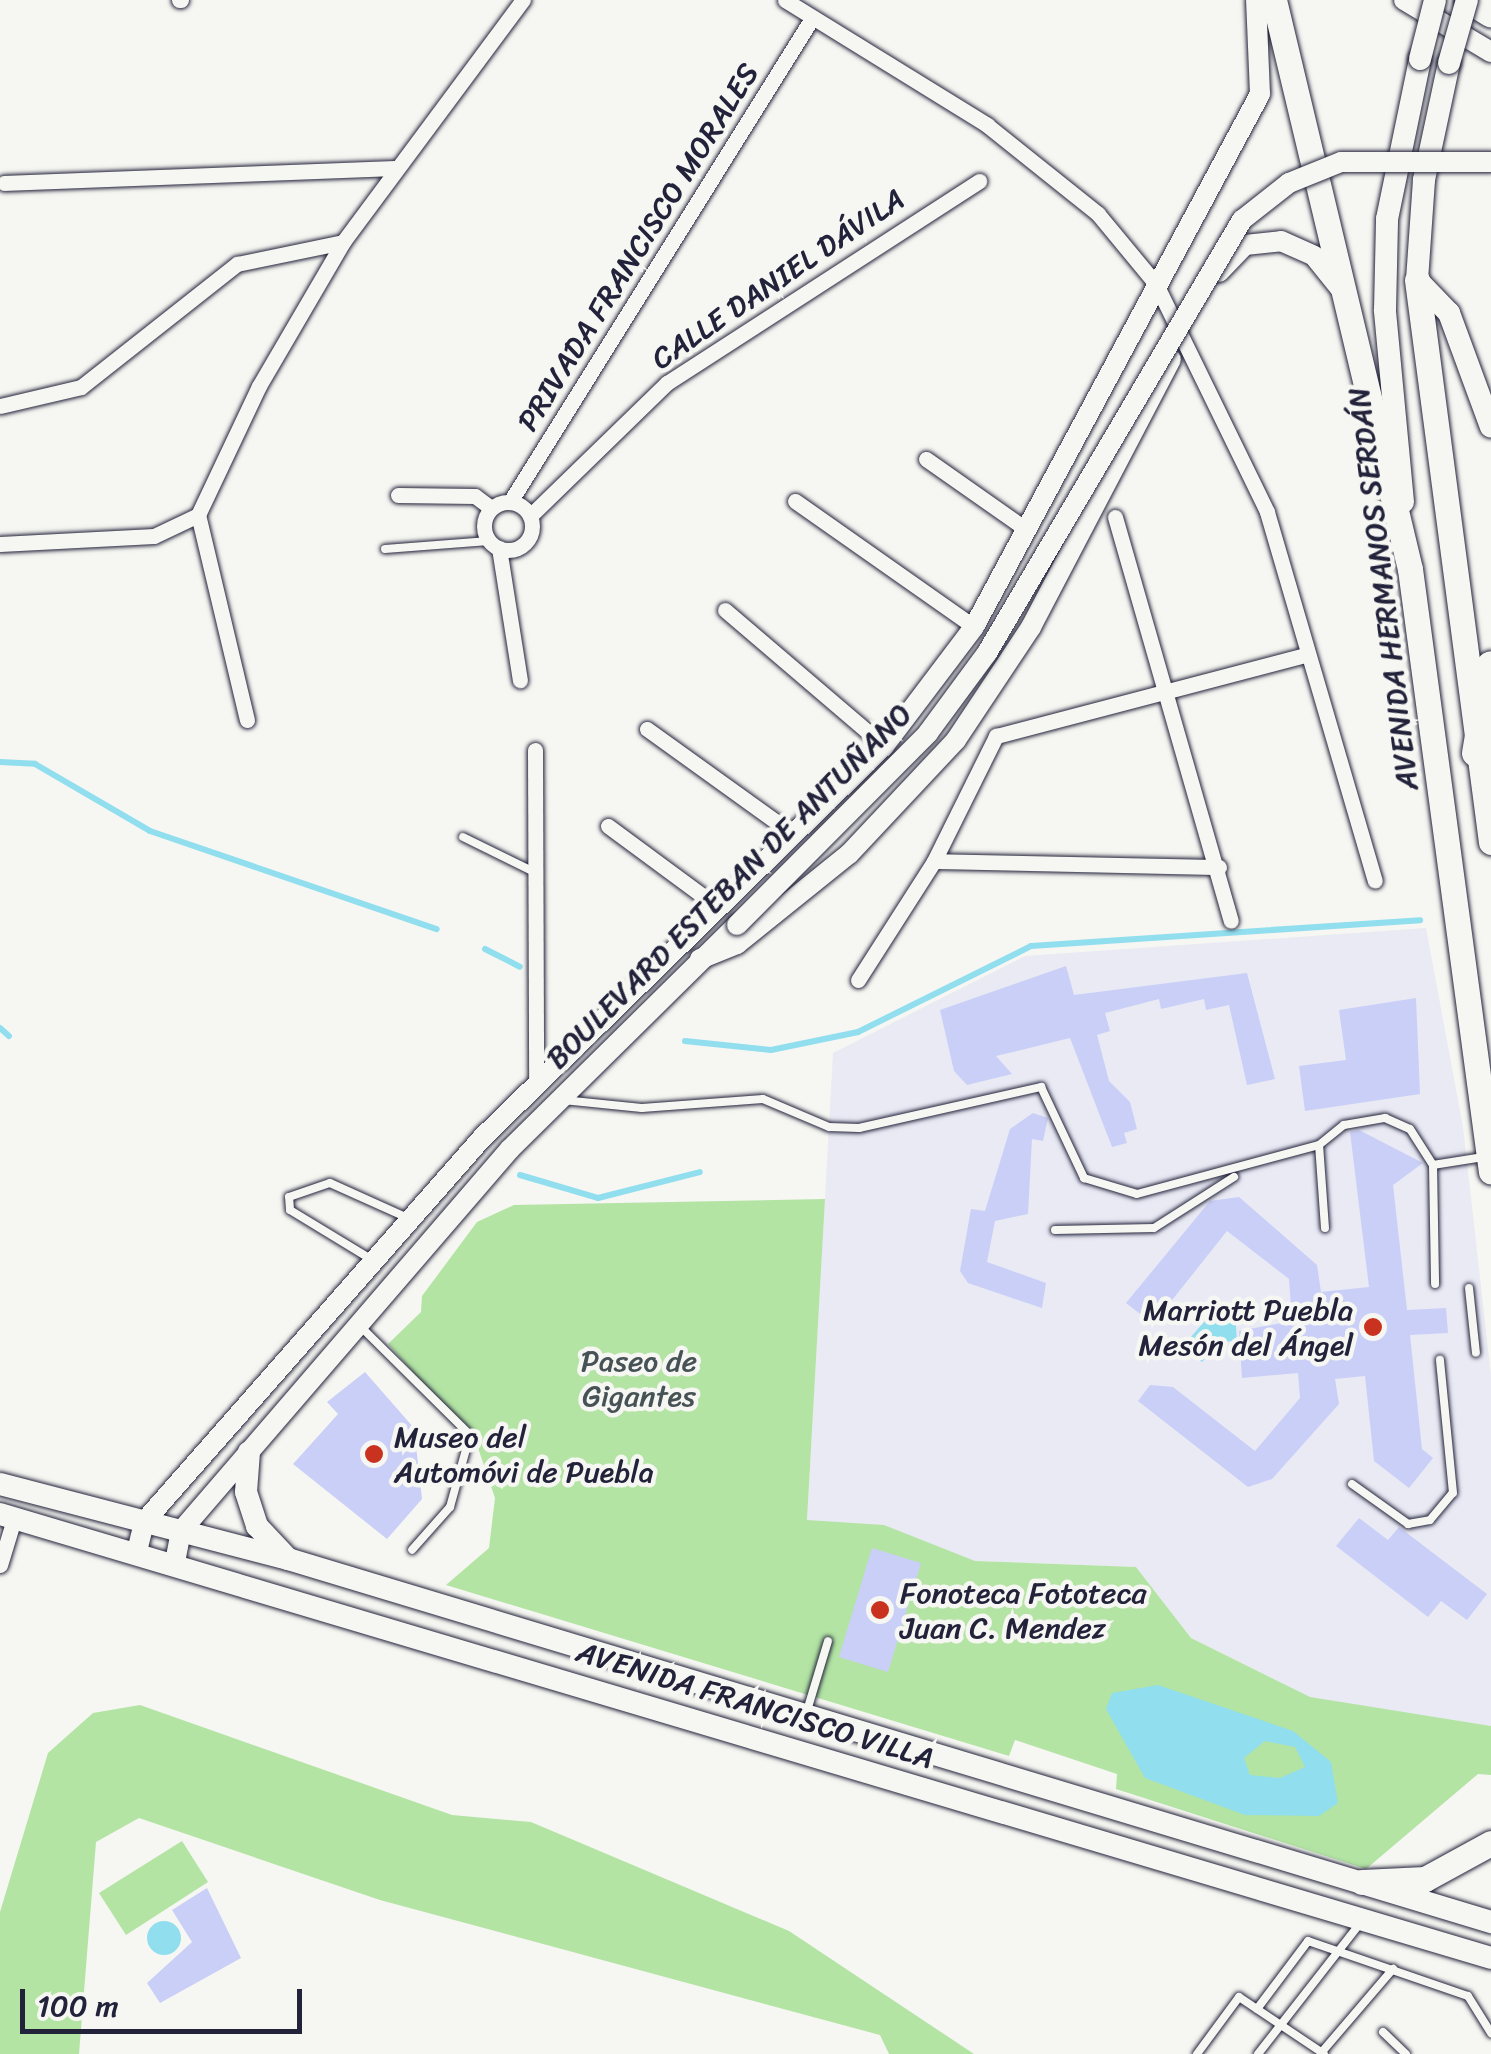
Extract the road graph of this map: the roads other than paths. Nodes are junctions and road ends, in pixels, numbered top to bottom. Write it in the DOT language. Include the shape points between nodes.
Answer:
graph roads {
  1 [pos="523,0"];
  2 [pos="785,0"];
  3 [pos="1256,0"];
  4 [pos="1274,0"];
  5 [pos="1404,0"];
  6 [pos="1435,0"];
  7 [pos="1468,0"];
  8 [pos="1491,13"];
  9 [pos="811,20"];
  10 [pos="1491,52"];
  11 [pos="1491,162"];
  12 [pos="394,168"];
  13 [pos="979,181"];
  14 [pos="1,184"];
  15 [pos="342,242"];
  16 [pos="1417,280"];
  17 [pos="1156,284"];
  18 [pos="1354,308"];
  19 [pos="1185,332"];
  20 [pos="0,406"];
  21 [pos="1491,427"];
  22 [pos="926,459"];
  23 [pos="398,495"];
  24 [pos="795,501"];
  25 [pos="510,502"];
  26 [pos="491,508"];
  27 [pos="198,516"];
  28 [pos="530,516"];
  29 [pos="1115,517"];
  30 [pos="1027,530"];
  31 [pos="0,544"];
  32 [pos="494,545"];
  33 [pos="385,549"];
  34 [pos="1410,569"];
  35 [pos="725,610"];
  36 [pos="974,627"];
  37 [pos="1304,655"];
  38 [pos="1491,664"];
  39 [pos="520,680"];
  40 [pos="1166,688"];
  41 [pos="247,720"];
  42 [pos="646,729"];
  43 [pos="884,746"];
  44 [pos="535,750"];
  45 [pos="1476,753"];
  46 [pos="608,826"];
  47 [pos="793,834"];
  48 [pos="463,837"];
  49 [pos="1491,839"];
  50 [pos="934,861"];
  51 [pos="1218,866"];
  52 [pos="541,874"];
  53 [pos="1375,881"];
  54 [pos="715,905"];
  55 [pos="1232,921"];
  56 [pos="700,960"];
  57 [pos="858,980"];
  58 [pos="536,1079"];
  59 [pos="559,1099"];
  60 [pos="1320,1145"];
  61 [pos="1490,1161"];
  62 [pos="1433,1165"];
  63 [pos="1242,1172"];
  64 [pos="410,1220"];
  65 [pos="1326,1228"];
  66 [pos="1055,1230"];
  67 [pos="374,1261"];
  68 [pos="1435,1284"];
  69 [pos="1470,1288"];
  70 [pos="359,1324"];
  71 [pos="1476,1352"];
  72 [pos="1440,1360"];
  73 [pos="250,1452"];
  74 [pos="0,1484"];
  75 [pos="1352,1484"];
  76 [pos="7,1517"];
  77 [pos="144,1522"];
  78 [pos="181,1531"];
  79 [pos="137,1550"];
  80 [pos="412,1550"];
  81 [pos="288,1559"];
  82 [pos="175,1562"];
  83 [pos="0,1566"];
  84 [pos="828,1641"];
  85 [pos="806,1714"];
  86 [pos="1491,1842"];
  87 [pos="1362,1882"];
  88 [pos="1363,1918"];
  89 [pos="1491,1922"];
  90 [pos="1339,1951"];
  91 [pos="1489,1962"];
  92 [pos="1393,1969"];
  93 [pos="1257,2009"];
  94 [pos="1282,2025"];
  95 [pos="1383,2032"];
  96 [pos="1491,2034"];
  97 [pos="1197,2054"];
  98 [pos="1258,2054"];
  99 [pos="1322,2054"];
  100 [pos="1406,2054"];
  1 -- 12 [label="street"];
  2 -- 9 [label="street"];
  3 -- 17 [label="street, BOULEVARD ESTEBAN DE ANTUÑANO" via="1260,94"];
  4 -- 18 [label="main road"];
  5 -- 10 [label="street"];
  6 -- 34 [label="main road, AVENIDA HERMANOS SERDÁN, bridge" via="1387,219 1386,292"];
  7 -- 8 [label="highway"];
  7 -- 16 [label="main road, bridge" via="1424,180"];
  9 -- 17 [label="street" via="1003,137 1098,214"];
  9 -- 25 [label="street, PRIVADA FRANCISCO MORALES"];
  11 -- 56 [label="street, BOULEVARD ESTEBAN DE ANTUÑANO, bridge" via="1341,162 1290,183 1242,220 986,652 928,733"];
  12 -- 14 [label="street"];
  12 -- 15 [label="street"];
  13 -- 28 [label="street, CALLE DANIEL DÁVILA" via="667,383"];
  15 -- 20 [label="street" via="237,264 81,387"];
  15 -- 27 [label="street"];
  16 -- 21 [label="main road" via="1449,313"];
  16 -- 45 [label="main road"];
  17 -- 19 [label="street"];
  17 -- 30 [label="street, BOULEVARD ESTEBAN DE ANTUÑANO"];
  18 -- 19 [label="street" via="1304,249 1257,242 1222,266"];
  18 -- 34 [label="main road"];
  19 -- 37 [label="street" via="1266,512"];
  19 -- 56 [label="street" via="1030,627 956,740 850,854 737,944"];
  22 -- 30 [label="street"];
  23 -- 26 [label="street" via="475,496"];
  24 -- 36 [label="street"];
  25 -- 26 [label="street"];
  25 -- 28 [label="street"];
  26 -- 32 [label="street"];
  27 -- 31 [label="street" via="154,536"];
  27 -- 41 [label="street"];
  28 -- 32 [label="street, CALLE DANIEL DÁVILA" via="525,542"];
  29 -- 40 [label="street"];
  30 -- 36 [label="street, BOULEVARD ESTEBAN DE ANTUÑANO"];
  32 -- 33 [label="lane"];
  32 -- 39 [label="street"];
  34 -- 61 [label="main road, AVENIDA HERMANOS SERDÁN"];
  35 -- 43 [label="street"];
  36 -- 43 [label="street, BOULEVARD ESTEBAN DE ANTUÑANO"];
  37 -- 40 [label="street"];
  37 -- 53 [label="street"];
  38 -- 45 [label="highway"];
  40 -- 50 [label="street" via="996,736"];
  40 -- 51 [label="street"];
  42 -- 47 [label="street"];
  43 -- 47 [label="street, BOULEVARD ESTEBAN DE ANTUÑANO"];
  44 -- 52 [label="street"];
  45 -- 49 [label="main road"];
  46 -- 54 [label="street"];
  47 -- 54 [label="street, BOULEVARD ESTEBAN DE ANTUÑANO"];
  48 -- 52 [label="lane"];
  50 -- 51 [label="street"];
  50 -- 57 [label="street"];
  51 -- 55 [label="street"];
  52 -- 58 [label="street"];
  54 -- 58 [label="street, BOULEVARD ESTEBAN DE ANTUÑANO"];
  56 -- 59 [label="street, BOULEVARD ESTEBAN DE ANTUÑANO"];
  58 -- 64 [label="street, BOULEVARD ESTEBAN DE ANTUÑANO"];
  59 -- 63 [label="lane" via="642,1108 764,1099 829,1127 859,1128 1041,1086 1084,1178 1108,1191 1137,1194"];
  59 -- 70 [label="street, BOULEVARD ESTEBAN DE ANTUÑANO"];
  60 -- 62 [label="lane" via="1344,1125 1385,1118 1410,1129"];
  60 -- 63 [label="lane"];
  60 -- 65 [label="lane"];
  61 -- 62 [label="lane"];
  62 -- 68 [label="lane"];
  63 -- 66 [label="lane" via="1154,1228"];
  64 -- 67 [label="street, BOULEVARD ESTEBAN DE ANTUÑANO"];
  64 -- 67 [label="lane" via="330,1182 289,1197 290,1210"];
  67 -- 77 [label="street, BOULEVARD ESTEBAN DE ANTUÑANO"];
  69 -- 71 [label="lane"];
  70 -- 73 [label="street, BOULEVARD ESTEBAN DE ANTUÑANO"];
  70 -- 80 [label="lane" via="470,1435 450,1507"];
  72 -- 75 [label="lane" via="1459,1478 1453,1493 1430,1520 1408,1524"];
  73 -- 78 [label="street, BOULEVARD ESTEBAN DE ANTUÑANO"];
  73 -- 81 [label="main road" via="246,1492 258,1526"];
  74 -- 77 [label="main road, AVENIDA FRANCISCO VILLA"];
  76 -- 79 [label="main road, AVENIDA FRANCISCO VILLA"];
  76 -- 83 [label="street"];
  77 -- 78 [label="main road, AVENIDA FRANCISCO VILLA"];
  77 -- 79 [label="street, BOULEVARD ESTEBAN DE ANTUÑANO"];
  78 -- 81 [label="main road, AVENIDA FRANCISCO VILLA"];
  78 -- 82 [label="street"];
  79 -- 82 [label="main road, AVENIDA FRANCISCO VILLA"];
  81 -- 85 [label="main road, AVENIDA FRANCISCO VILLA"];
  82 -- 88 [label="main road, AVENIDA FRANCISCO VILLA"];
  84 -- 85 [label="lane"];
  85 -- 87 [label="main road, AVENIDA FRANCISCO VILLA"];
  86 -- 87 [label="main road" via="1425,1880"];
  87 -- 89 [label="main road, AVENIDA FRANCISCO VILLA"];
  88 -- 90 [label="lane"];
  88 -- 91 [label="main road, AVENIDA FRANCISCO VILLA"];
  90 -- 92 [label="lane"];
  90 -- 93 [label="lane" via="1308,1942"];
  90 -- 94 [label="lane"];
  92 -- 96 [label="lane" via="1468,1996"];
  92 -- 99 [label="lane"];
  93 -- 94 [label="lane"];
  93 -- 97 [label="lane" via="1239,1997"];
  94 -- 98 [label="lane"];
  94 -- 99 [label="lane"];
  95 -- 100 [label="lane"];
}
